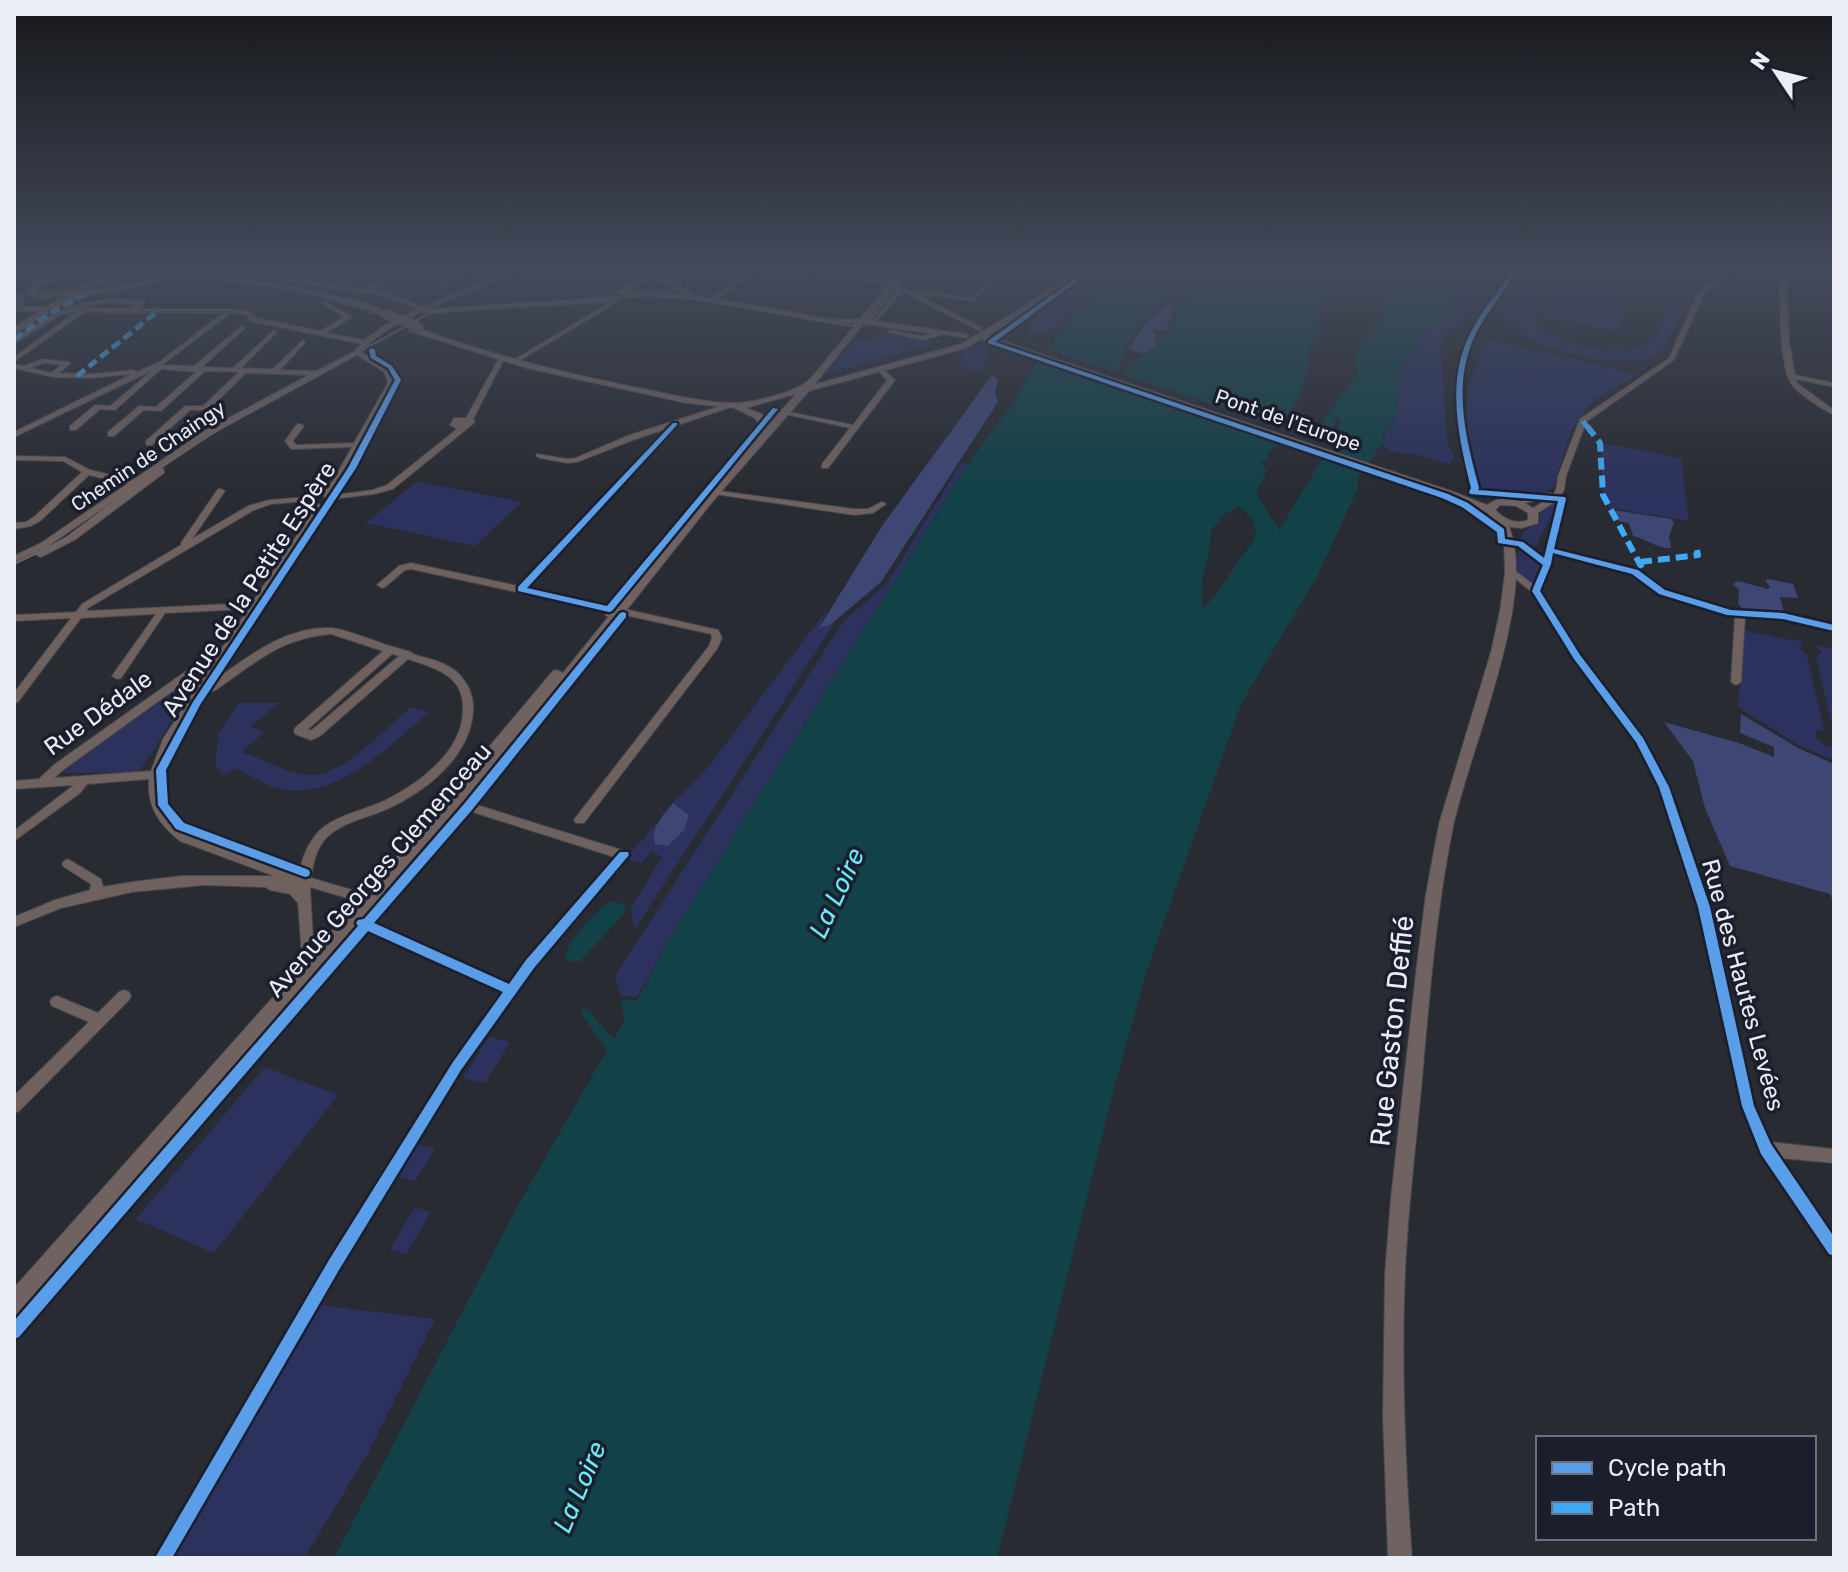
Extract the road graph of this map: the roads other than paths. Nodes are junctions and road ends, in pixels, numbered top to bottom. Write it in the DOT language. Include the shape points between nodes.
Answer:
graph roads {
  1 [pos="39,342"];
  2 [pos="189,342"];
  3 [pos="227,342"];
  4 [pos="263,342"];
  5 [pos="303,342"];
  6 [pos="362,342"];
  7 [pos="452,342"];
  8 [pos="459,342"];
  9 [pos="544,342"];
  10 [pos="844,342"];
  11 [pos="962,342"];
  12 [pos="963,342"];
  13 [pos="963,342"];
  14 [pos="1003,342"];
  15 [pos="1003,342"];
  16 [pos="1679,342"];
  17 [pos="1785,342"];
  18 [pos="359,354"];
  19 [pos="14,360"];
  20 [pos="500,361"];
  21 [pos="515,361"];
  22 [pos="900,362"];
  23 [pos="14,366"];
  24 [pos="26,367"];
  25 [pos="156,368"];
  26 [pos="198,370"];
  27 [pos="235,370"];
  28 [pos="245,370"];
  29 [pos="275,371"];
  30 [pos="142,372"];
  31 [pos="883,372"];
  32 [pos="319,374"];
  33 [pos="52,375"];
  34 [pos="1791,376"];
  35 [pos="1834,385"];
  36 [pos="801,388"];
  37 [pos="730,406"];
  38 [pos="705,408"];
  39 [pos="1834,413"];
  40 [pos="782,415"];
  41 [pos="675,424"];
  42 [pos="300,426"];
  43 [pos="854,427"];
  44 [pos="73,428"];
  45 [pos="764,430"];
  46 [pos="111,434"];
  47 [pos="14,435"];
  48 [pos="149,443"];
  49 [pos="357,445"];
  50 [pos="540,456"];
  51 [pos="14,458"];
  52 [pos="825,466"];
  53 [pos="87,472"];
  54 [pos="133,483"];
  55 [pos="1562,486"];
  56 [pos="221,491"];
  57 [pos="715,492"];
  58 [pos="325,496"];
  59 [pos="311,502"];
  60 [pos="1561,502"];
  61 [pos="1518,503"];
  62 [pos="882,504"];
  63 [pos="1493,506"];
  64 [pos="1533,512"];
  65 [pos="1501,521"];
  66 [pos="1524,525"];
  67 [pos="14,526"];
  68 [pos="195,528"];
  69 [pos="212,531"];
  70 [pos="186,546"];
  71 [pos="1550,550"];
  72 [pos="14,559"];
  73 [pos="1511,563"];
  74 [pos="14,566"];
  75 [pos="382,585"];
  76 [pos="521,589"];
  77 [pos="1536,591"];
  78 [pos="254,606"];
  79 [pos="163,610"];
  80 [pos="614,610"];
  81 [pos="1737,612"];
  82 [pos="76,615"];
  83 [pos="14,618"];
  84 [pos="1834,628"];
  85 [pos="392,649"];
  86 [pos="408,654"];
  87 [pos="221,657"];
  88 [pos="117,676"];
  89 [pos="1736,682"];
  90 [pos="198,693"];
  91 [pos="14,700"];
  92 [pos="491,755"];
  93 [pos="153,775"];
  94 [pos="83,781"];
  95 [pos="43,782"];
  96 [pos="14,785"];
  97 [pos="464,805"];
  98 [pos="438,817"];
  99 [pos="580,820"];
  100 [pos="14,837"];
  101 [pos="624,855"];
  102 [pos="68,864"];
  103 [pos="301,876"];
  104 [pos="269,885"];
  105 [pos="96,894"];
  106 [pos="369,899"];
  107 [pos="305,903"];
  108 [pos="14,922"];
  109 [pos="362,923"];
  110 [pos="333,956"];
  111 [pos="311,964"];
  112 [pos="124,996"];
  113 [pos="57,1002"];
  114 [pos="100,1020"];
  115 [pos="14,1106"];
  116 [pos="1766,1149"];
  117 [pos="1834,1156"];
  118 [pos="1834,1249"];
  119 [pos="14,1303"];
  120 [pos="14,1325"];
  121 [pos="1400,1558"];
  1 -- 19 [label="street"];
  2 -- 25 [label="street"];
  3 -- 26 [label="street"];
  4 -- 27 [label="street"];
  5 -- 29 [label="street"];
  6 -- 18 [label="street"];
  7 -- 20 [label="main road"];
  8 -- 21 [label="main road"];
  9 -- 21 [label="street"];
  10 -- 36 [label="street"];
  11 -- 36 [label="main road"];
  12 -- 22 [label="main road, Avenue Georges Clemenceau"];
  13 -- 22 [label="main road"];
  14 -- 63 [label="main road, Pont de l'Europe"];
  15 -- 63 [label="main road"];
  16 -- 55 [label="street" via="1672,359 1583,421"];
  17 -- 34 [label="street"];
  18 -- 32 [label="street, Chemin de Chaingy"];
  18 -- 49 [label="street, Avenue de la Petite Espère" via="392,378"];
  20 -- 38 [label="main road"];
  20 -- 58 [label="street" via="470,424 459,427 390,487"];
  21 -- 36 [label="main road" via="715,400 741,401"];
  22 -- 36 [label="main road, Avenue Georges Clemenceau"];
  23 -- 24 [label="street"];
  24 -- 33 [label="street"];
  24 -- 33 [label="street" via="43,361 68,363"];
  25 -- 26 [label="street"];
  25 -- 30 [label="street"];
  25 -- 44 [label="street" via="112,408 98,407"];
  26 -- 27 [label="street"];
  26 -- 46 [label="street" via="158,409 142,408"];
  27 -- 28 [label="street"];
  28 -- 29 [label="street"];
  28 -- 48 [label="street" via="205,408 188,408"];
  29 -- 32 [label="street"];
  30 -- 33 [label="street"];
  30 -- 47 [label="street"];
  31 -- 43 [label="street" via="891,380"];
  32 -- 54 [label="street, Chemin de Chaingy" via="192,442"];
  32 -- 74 [label="street, Chemin de Chaingy" via="193,449 65,542"];
  34 -- 35 [label="street"];
  34 -- 39 [label="street" via="1797,389"];
  36 -- 37 [label="main road"];
  36 -- 40 [label="main road, Avenue Georges Clemenceau"];
  36 -- 45 [label="main road"];
  37 -- 38 [label="main road"];
  37 -- 45 [label="main road" via="759,416"];
  38 -- 41 [label="street"];
  40 -- 43 [label="street"];
  40 -- 45 [label="main road, Avenue Georges Clemenceau"];
  41 -- 50 [label="street" via="577,460"];
  41 -- 76 [label="street"];
  42 -- 49 [label="street, Avenue de la Petite Espère" via="289,441 294,447"];
  43 -- 52 [label="street"];
  45 -- 57 [label="main road, Avenue Georges Clemenceau"];
  45 -- 80 [label="main road, Avenue Georges Clemenceau" via="649,561"];
  49 -- 58 [label="street, Avenue de la Petite Espère"];
  51 -- 53 [label="street" via="65,459"];
  53 -- 54 [label="street"];
  53 -- 67 [label="street" via="37,519"];
  54 -- 72 [label="street, Chemin de Chaingy" via="44,545"];
  55 -- 61 [label="street" via="1537,500"];
  55 -- 64 [label="street" via="1555,498"];
  56 -- 68 [label="street"];
  57 -- 62 [label="street" via="854,512"];
  57 -- 80 [label="main road, Avenue Georges Clemenceau"];
  58 -- 59 [label="street"];
  59 -- 69 [label="street" via="258,505"];
  59 -- 78 [label="street, Avenue de la Petite Espère" via="315,514"];
  60 -- 71 [label="street"];
  61 -- 63 [label="main road"];
  61 -- 64 [label="main road"];
  63 -- 65 [label="main road"];
  64 -- 66 [label="main road" via="1534,521"];
  65 -- 66 [label="main road"];
  65 -- 73 [label="main road, Rue Gaston Deffié"];
  66 -- 73 [label="main road"];
  68 -- 69 [label="street"];
  68 -- 70 [label="street"];
  69 -- 70 [label="street"];
  70 -- 82 [label="street"];
  71 -- 77 [label="street"];
  71 -- 81 [label="street" via="1635,572 1682,600"];
  73 -- 77 [label="street, Rue des Hautes Levées"];
  73 -- 121 [label="main road, Rue Gaston Deffié" via="1508,606 1437,863 1428,939 1395,1273"];
  75 -- 76 [label="street" via="411,566"];
  76 -- 80 [label="street"];
  77 -- 116 [label="street, Rue des Hautes Levées" via="1577,657 1640,740 1664,787 1704,907 1748,1106"];
  78 -- 79 [label="street"];
  78 -- 87 [label="street, Avenue de la Petite Espère"];
  79 -- 82 [label="street"];
  79 -- 88 [label="street"];
  80 -- 92 [label="main road, Avenue Georges Clemenceau"];
  80 -- 97 [label="main road, Avenue Georges Clemenceau"];
  80 -- 99 [label="street" via="702,628 717,638"];
  81 -- 84 [label="street"];
  81 -- 89 [label="street"];
  82 -- 83 [label="street"];
  82 -- 91 [label="street"];
  85 -- 86 [label="street"];
  85 -- 86 [label="street" via="299,731 316,733"];
  85 -- 90 [label="street" via="332,631 297,634"];
  86 -- 103 [label="street" via="460,679 467,694 466,728 448,757 422,783 322,835"];
  87 -- 90 [label="street, Avenue de la Petite Espère"];
  87 -- 95 [label="street, Rue Dédale" via="209,659"];
  90 -- 93 [label="street, Avenue de la Petite Espère" via="168,739"];
  92 -- 97 [label="street" via="460,800"];
  92 -- 98 [label="main road, Avenue Georges Clemenceau"];
  93 -- 94 [label="street, Rue Dédale"];
  93 -- 103 [label="street" via="155,802 171,829 204,847"];
  94 -- 95 [label="street, Rue Dédale"];
  94 -- 100 [label="street"];
  95 -- 96 [label="street, Rue Dédale"];
  97 -- 98 [label="street"];
  97 -- 101 [label="street"];
  97 -- 109 [label="main road, Avenue Georges Clemenceau"];
  98 -- 106 [label="main road, Avenue Georges Clemenceau"];
  102 -- 105 [label="street" via="97,882"];
  103 -- 104 [label="street"];
  103 -- 106 [label="street"];
  103 -- 107 [label="street"];
  104 -- 105 [label="street" via="204,880"];
  104 -- 107 [label="street" via="294,890"];
  105 -- 108 [label="street"];
  106 -- 109 [label="street"];
  106 -- 111 [label="main road, Avenue Georges Clemenceau"];
  107 -- 111 [label="street"];
  109 -- 110 [label="main road, Avenue Georges Clemenceau"];
  110 -- 111 [label="street"];
  110 -- 120 [label="main road, Avenue Georges Clemenceau"];
  111 -- 119 [label="main road, Avenue Georges Clemenceau"];
  112 -- 114 [label="street"];
  113 -- 114 [label="street"];
  114 -- 115 [label="street"];
  116 -- 117 [label="street"];
  116 -- 118 [label="street, Rue des Hautes Levées"];
}
